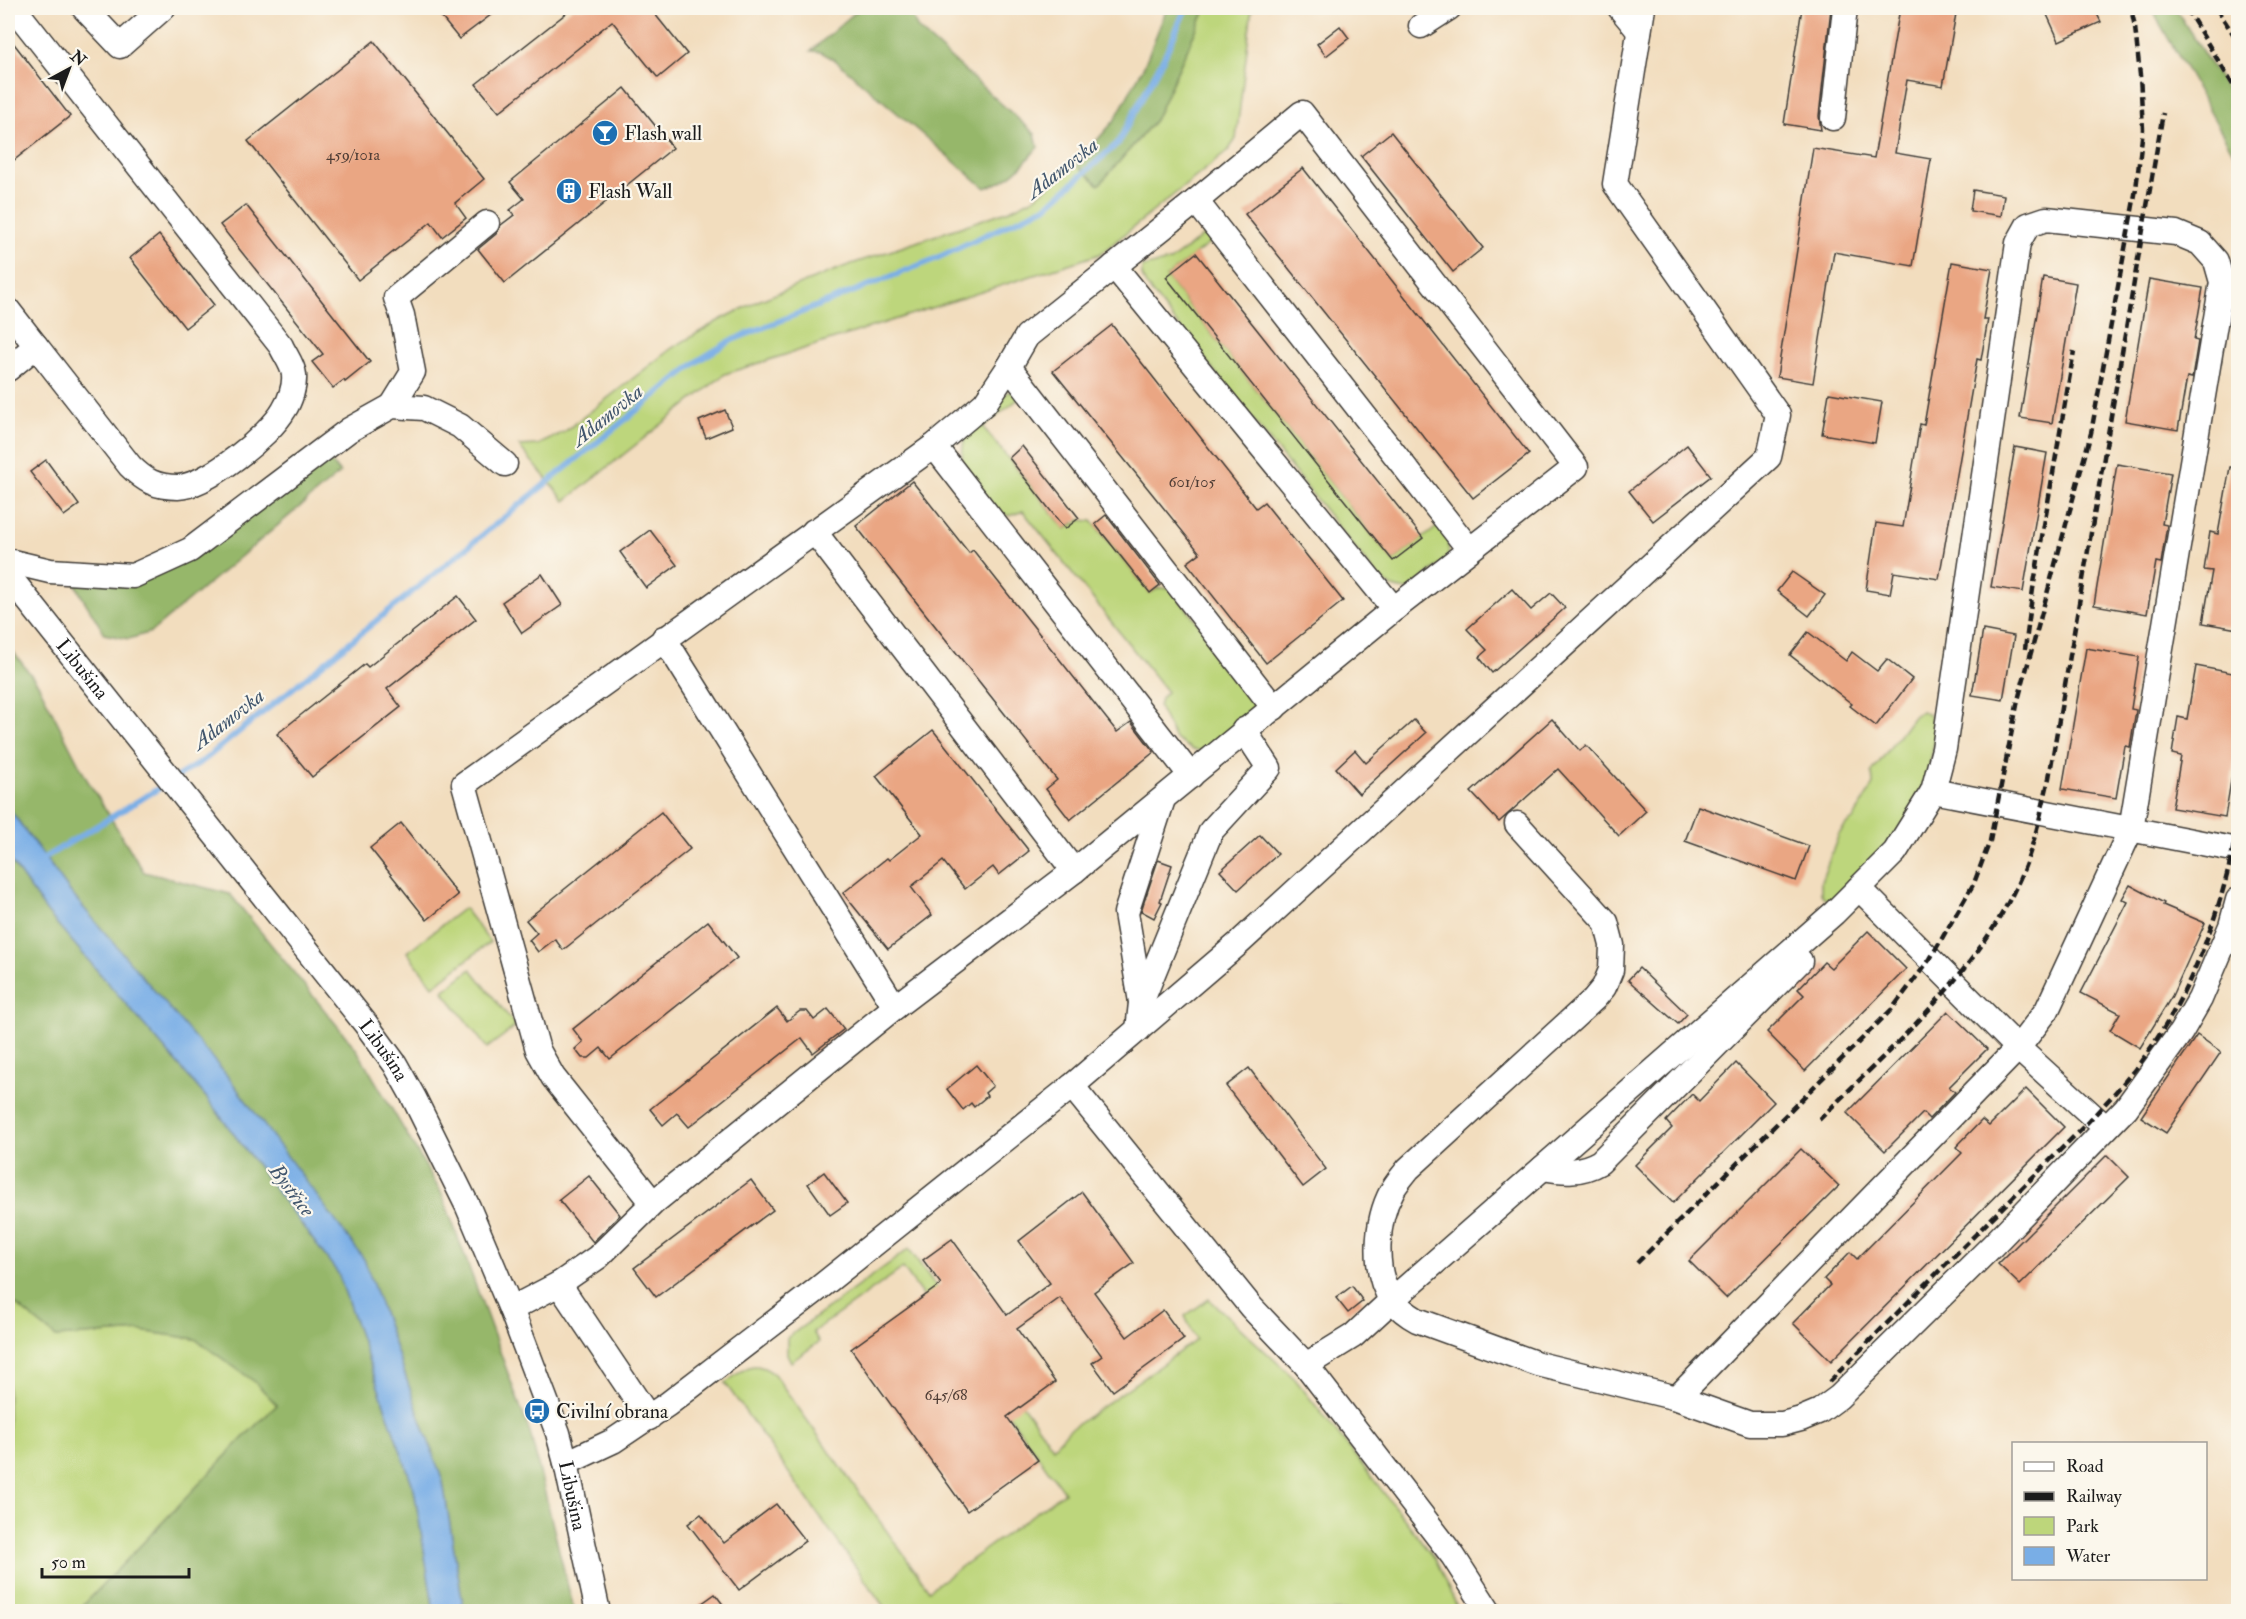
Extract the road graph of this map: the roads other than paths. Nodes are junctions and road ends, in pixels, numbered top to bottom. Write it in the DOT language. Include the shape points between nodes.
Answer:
graph roads {
  1 [pos="14,8"];
  2 [pos="84,8"];
  3 [pos="163,8"];
  4 [pos="1449,8"];
  5 [pos="1620,8"];
  6 [pos="1643,8"];
  7 [pos="1845,8"];
  8 [pos="1421,26"];
  9 [pos="1639,32"];
  10 [pos="1833,118"];
  11 [pos="1196,201"];
  12 [pos="487,224"];
  13 [pos="1114,266"];
  14 [pos="8,310"];
  15 [pos="36,346"];
  16 [pos="1009,367"];
  17 [pos="8,369"];
  18 [pos="392,406"];
  19 [pos="934,446"];
  20 [pos="505,464"];
  21 [pos="814,531"];
  22 [pos="1469,549"];
  23 [pos="8,561"];
  24 [pos="8,575"];
  25 [pos="1394,609"];
  26 [pos="664,638"];
  27 [pos="1274,708"];
  28 [pos="1244,730"];
  29 [pos="1191,776"];
  30 [pos="1933,791"];
  31 [pos="1163,799"];
  32 [pos="1517,824"];
  33 [pos="2131,829"];
  34 [pos="2238,850"];
  35 [pos="1074,871"];
  36 [pos="1859,888"];
  37 [pos="2238,900"];
  38 [pos="1834,913"];
  39 [pos="1141,1004"];
  40 [pos="895,1007"];
  41 [pos="1138,1030"];
  42 [pos="2018,1048"];
  43 [pos="1072,1086"];
  44 [pos="2106,1128"];
  45 [pos="1543,1168"];
  46 [pos="653,1203"];
  47 [pos="559,1284"];
  48 [pos="1392,1300"];
  49 [pos="511,1309"];
  50 [pos="1306,1365"];
  51 [pos="1677,1398"];
  52 [pos="649,1418"];
  53 [pos="566,1463"];
  54 [pos="598,1611"];
  55 [pos="1489,1611"];
  1 -- 15 [label="street" via="280,346 294,375 292,390 273,426 219,471 198,483 161,486 143,479 130,466"];
  2 -- 3 [label="street" via="120,46"];
  4 -- 8 [label="street"];
  5 -- 9 [label="street"];
  6 -- 9 [label="street"];
  7 -- 10 [label="street"];
  9 -- 41 [label="street" via="1615,184 1778,416 1769,457 1239,943"];
  11 -- 13 [label="street"];
  11 -- 22 [label="street"];
  11 -- 22 [label="street" via="1302,113 1576,468"];
  12 -- 18 [label="street" via="396,298 413,372"];
  13 -- 16 [label="street" via="1027,336"];
  13 -- 25 [label="street"];
  14 -- 15 [label="street"];
  15 -- 17 [label="street"];
  16 -- 19 [label="street" via="985,403"];
  16 -- 27 [label="street"];
  18 -- 20 [label="street" via="424,408 460,426"];
  18 -- 23 [label="street" via="349,430 190,550 133,576 50,571"];
  19 -- 21 [label="street"];
  19 -- 29 [label="street"];
  21 -- 26 [label="street"];
  21 -- 35 [label="street"];
  22 -- 25 [label="street"];
  24 -- 49 [label="street, Libušina" via="395,1064 468,1207"];
  25 -- 27 [label="street"];
  26 -- 40 [label="street"];
  26 -- 46 [label="street" via="464,784 538,1050 553,1077"];
  27 -- 28 [label="street"];
  28 -- 29 [label="street"];
  28 -- 39 [label="street" via="1269,768 1211,831"];
  29 -- 31 [label="street"];
  30 -- 33 [label="street"];
  30 -- 33 [label="street" via="1944,749 2018,243 2028,225 2046,219 2176,233 2200,243 2216,261 2222,282"];
  30 -- 36 [label="street" via="1895,852"];
  31 -- 35 [label="street"];
  31 -- 39 [label="street" via="1126,913"];
  32 -- 48 [label="street" via="1606,922 1612,945 1611,970 1594,999 1408,1169 1392,1192 1379,1231 1379,1255"];
  33 -- 34 [label="street"];
  33 -- 42 [label="street" via="2047,1010"];
  35 -- 40 [label="street"];
  36 -- 38 [label="street"];
  36 -- 42 [label="street"];
  37 -- 44 [label="street" via="2215,967 2186,1024 2126,1108"];
  38 -- 45 [label="street"];
  38 -- 45 [label="street" via="1812,949 1610,1154 1583,1170"];
  39 -- 41 [label="street"];
  40 -- 46 [label="street"];
  41 -- 43 [label="street"];
  42 -- 44 [label="street"];
  42 -- 51 [label="street"];
  43 -- 50 [label="street" via="1251,1307"];
  43 -- 52 [label="street" via="814,1293"];
  44 -- 51 [label="street" via="1874,1364 1820,1411 1782,1424 1750,1424"];
  45 -- 48 [label="street"];
  46 -- 47 [label="street" via="598,1257"];
  47 -- 49 [label="street"];
  47 -- 52 [label="street"];
  48 -- 50 [label="street" via="1353,1336"];
  48 -- 51 [label="street" via="1417,1320 1538,1364"];
  49 -- 53 [label="street, Libušina"];
  50 -- 55 [label="street" via="1453,1556"];
  52 -- 53 [label="street" via="613,1441"];
  53 -- 54 [label="street, Libušina"];
}
